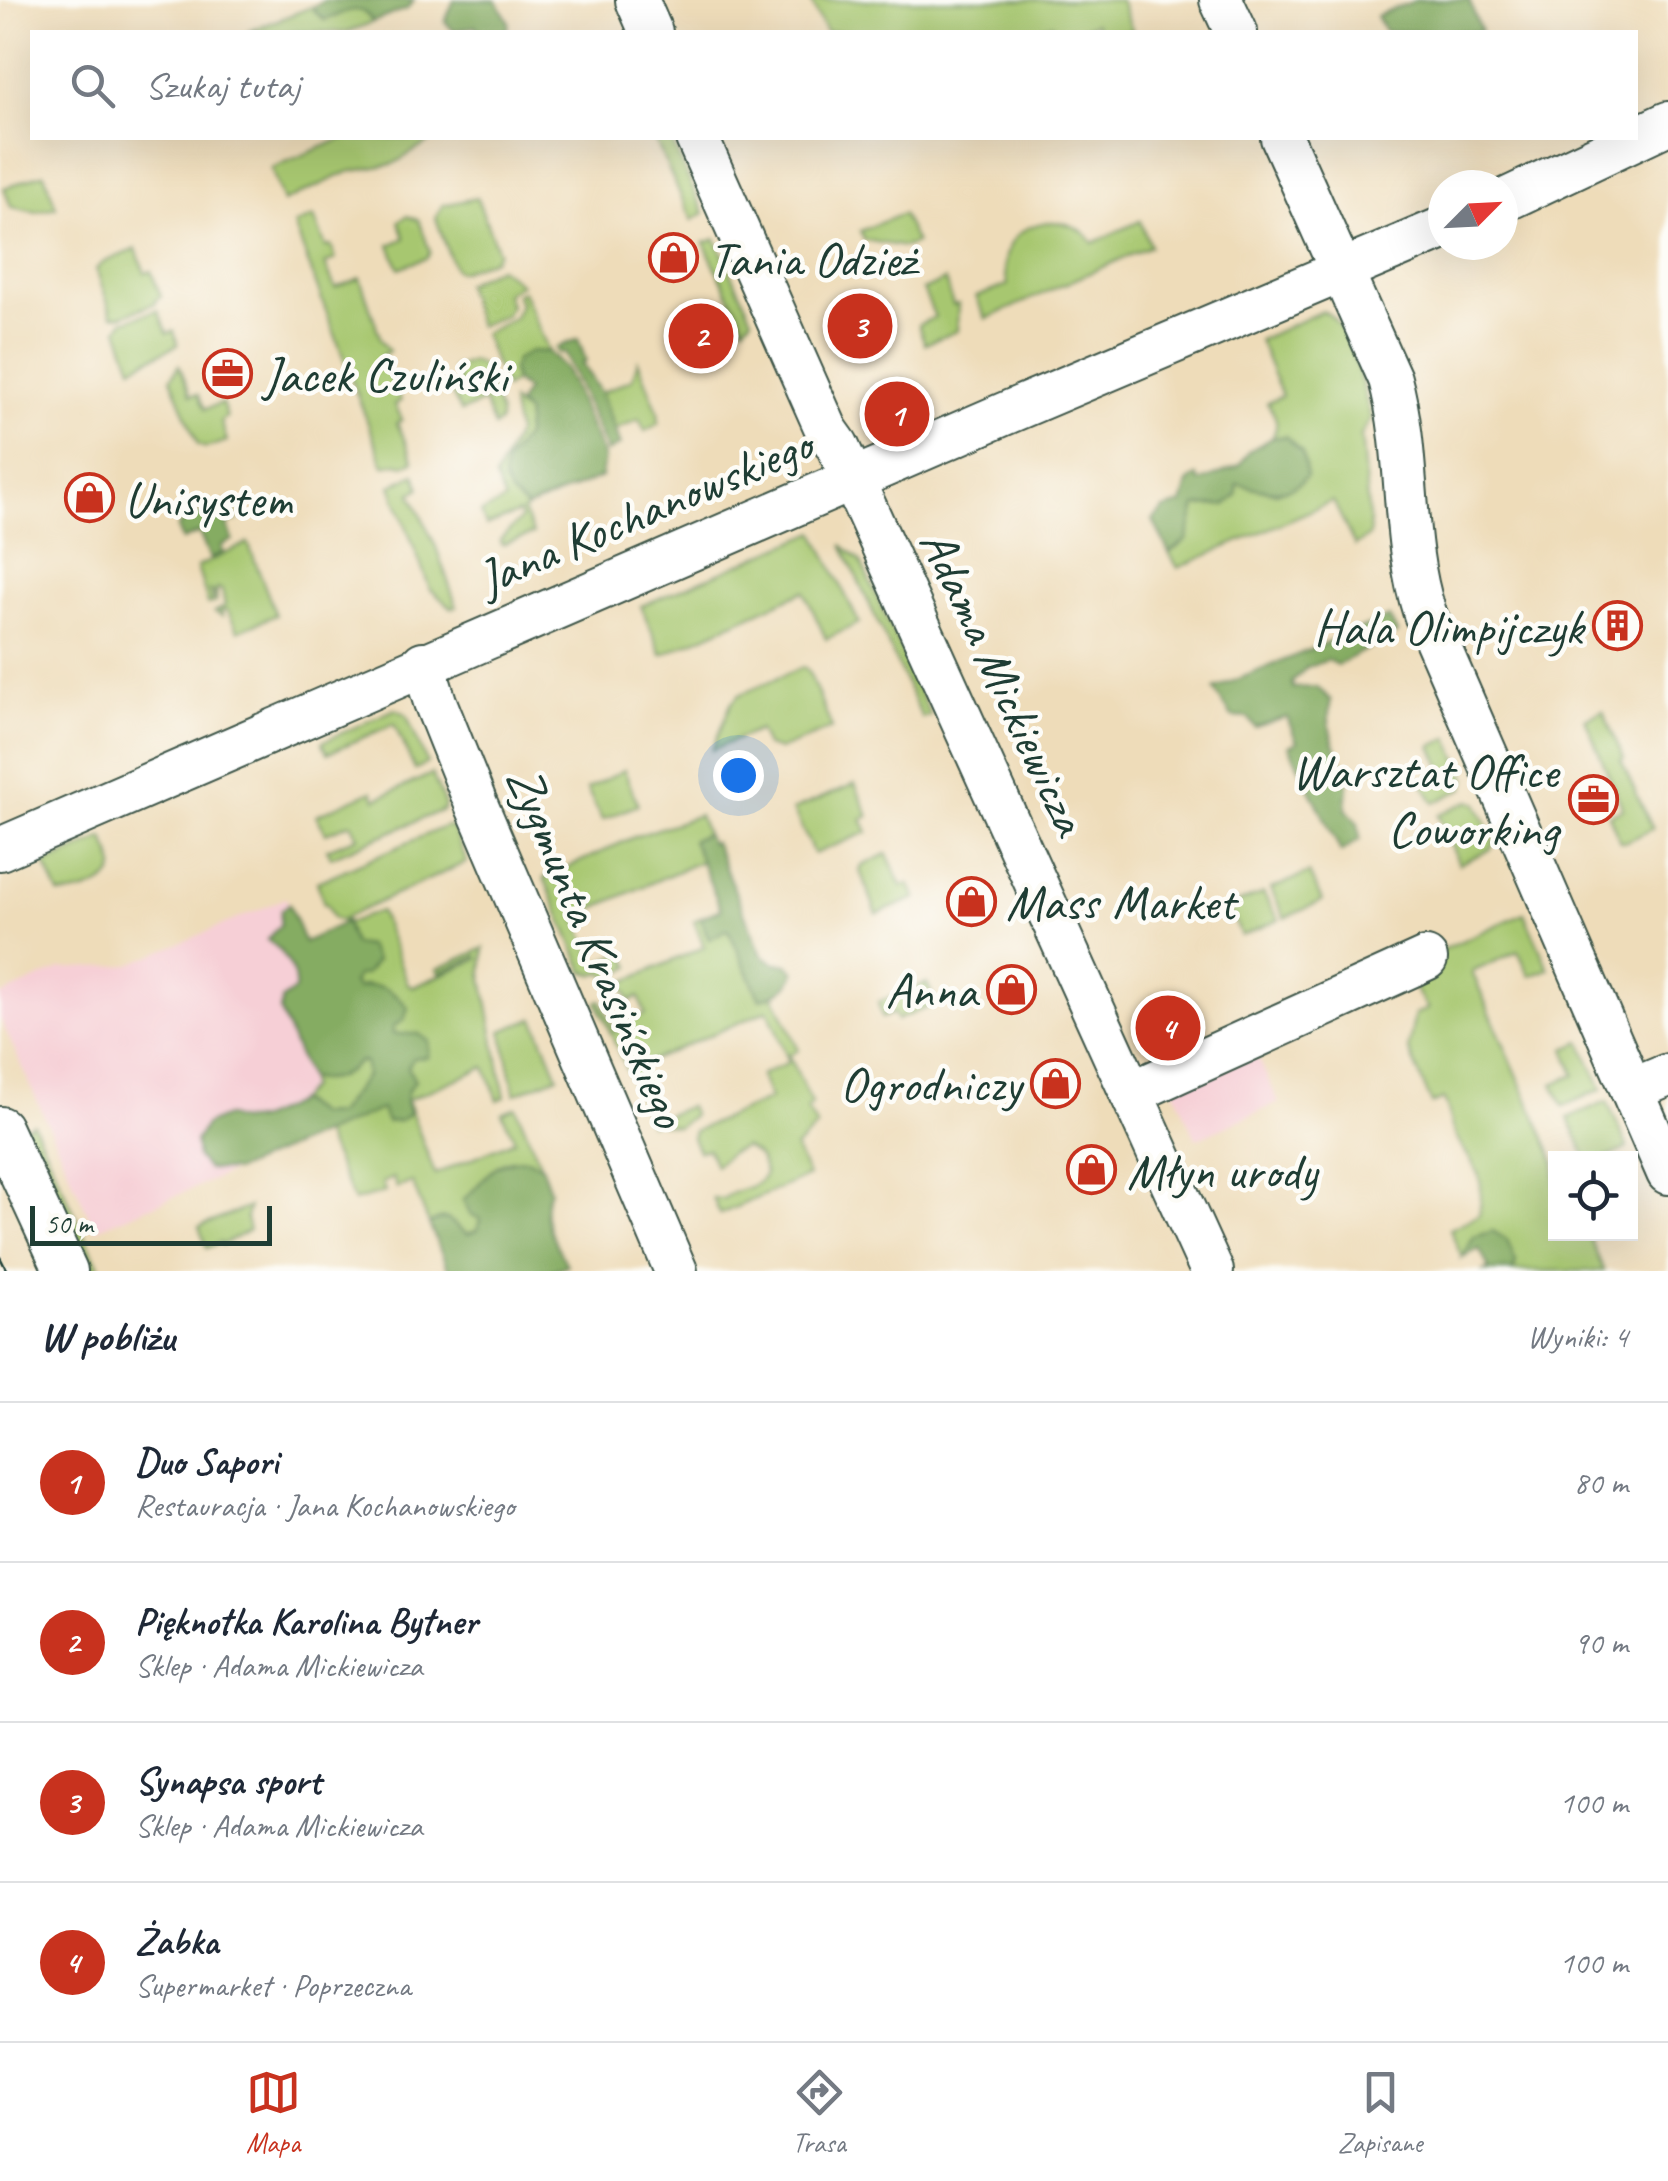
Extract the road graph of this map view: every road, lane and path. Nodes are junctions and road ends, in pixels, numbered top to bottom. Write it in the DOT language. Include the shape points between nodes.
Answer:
graph roads {
  1 [pos="637,0"];
  2 [pos="1222,0"];
  3 [pos="650,30"];
  4 [pos="1235,30"];
  5 [pos="1668,123"];
  6 [pos="1638,137"];
  7 [pos="699,140"];
  8 [pos="1283,140"];
  9 [pos="1632,140"];
  10 [pos="1518,194"];
  11 [pos="1428,235"];
  12 [pos="1341,270"];
  13 [pos="853,480"];
  14 [pos="423,664"];
  15 [pos="0,849"];
  16 [pos="1426,960"];
  17 [pos="1650,1082"];
  18 [pos="1131,1093"];
  19 [pos="0,1128"];
  20 [pos="1668,1174"];
  21 [pos="66,1271"];
  22 [pos="676,1271"];
  23 [pos="1212,1271"];
  1 -- 3 [label="street"];
  2 -- 4 [label="street"];
  5 -- 6 [label="street"];
  7 -- 13 [label="street, Adama Mickiewicza"];
  8 -- 12 [label="street"];
  9 -- 10 [label="street"];
  11 -- 12 [label="street, Jana Kochanowskiego"];
  12 -- 13 [label="street, Jana Kochanowskiego"];
  12 -- 17 [label="street" via="1398,408 1408,542 1425,614"];
  13 -- 14 [label="street, Jana Kochanowskiego"];
  13 -- 18 [label="street, Adama Mickiewicza"];
  14 -- 15 [label="street, Jana Kochanowskiego"];
  14 -- 22 [label="street, Zygmunta Krasińskiego"];
  16 -- 18 [label="street"];
  17 -- 20 [label="street"];
  18 -- 23 [label="street, Adama Mickiewicza"];
  19 -- 21 [label="street"];
}
